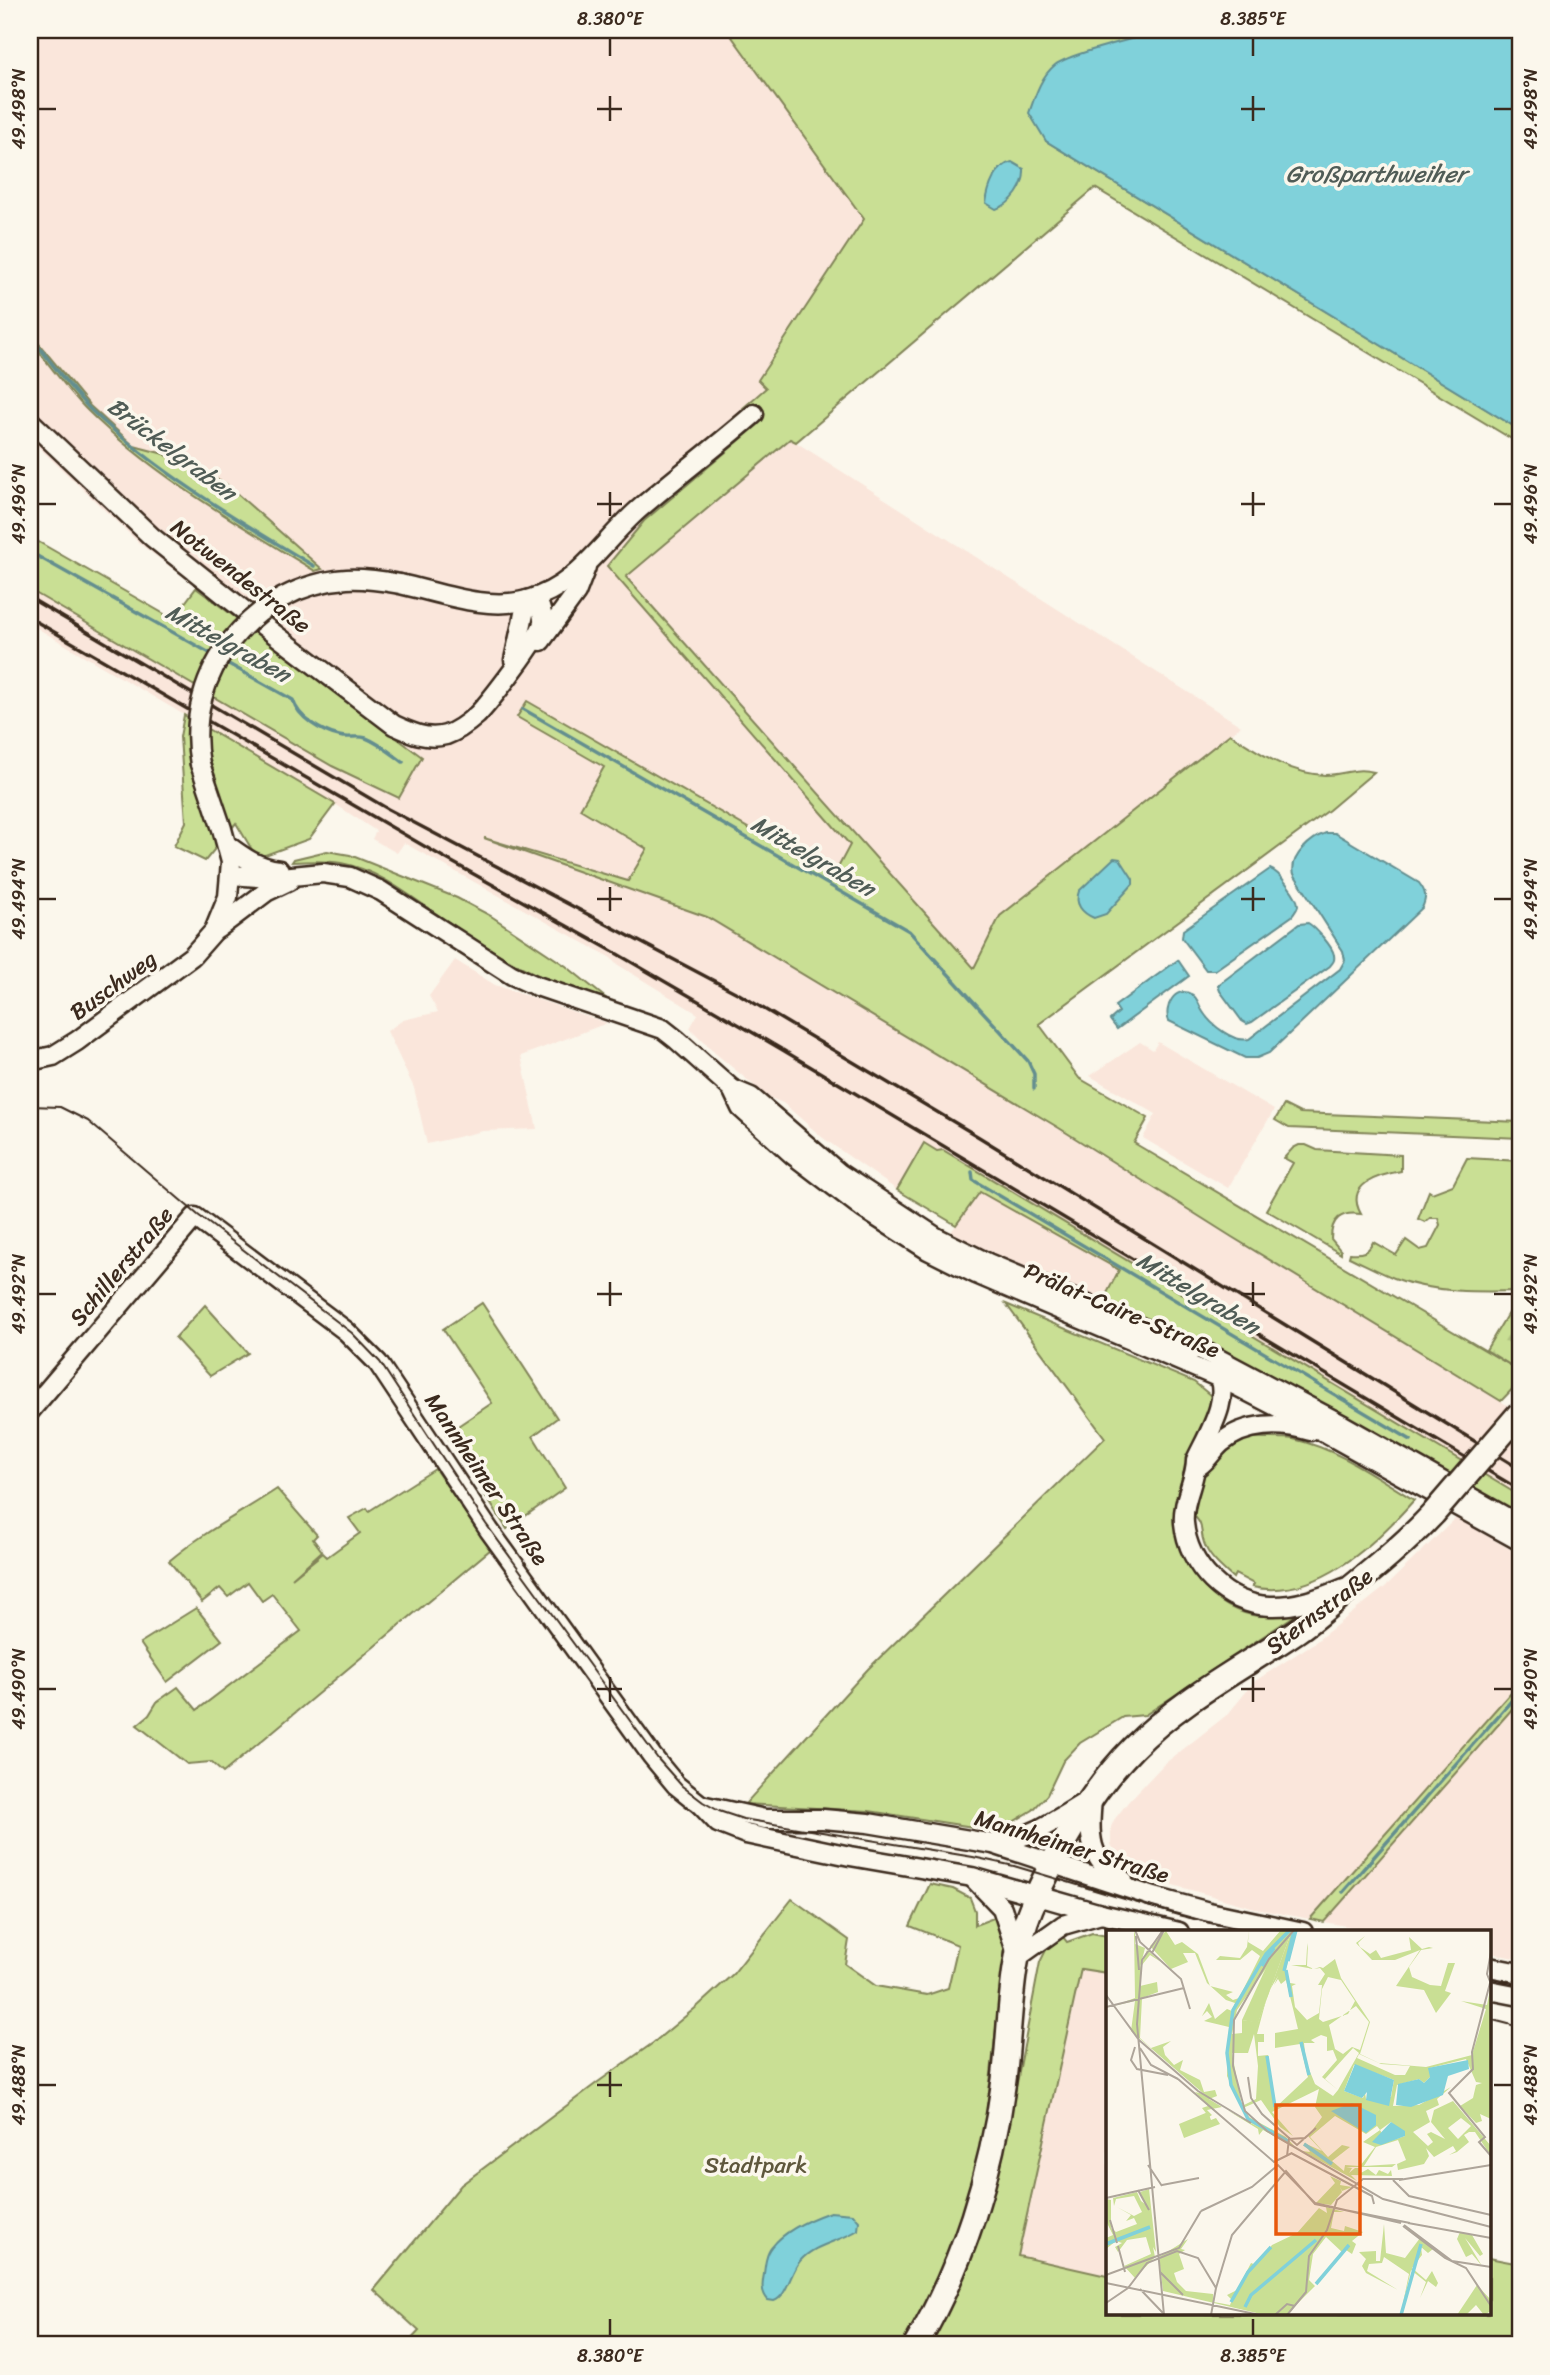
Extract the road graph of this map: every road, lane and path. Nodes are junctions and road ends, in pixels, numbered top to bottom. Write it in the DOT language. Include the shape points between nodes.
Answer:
graph roads {
  1 [pos="754,414"];
  2 [pos="30,421"];
  3 [pos="586,565"];
  4 [pos="531,599"];
  5 [pos="496,604"];
  6 [pos="520,641"];
  7 [pos="515,667"];
  8 [pos="227,845"];
  9 [pos="294,874"];
  10 [pos="231,875"];
  11 [pos="214,931"];
  12 [pos="30,1061"];
  13 [pos="195,1217"];
  14 [pos="1046,1295"];
  15 [pos="1193,1349"];
  16 [pos="1221,1379"];
  17 [pos="30,1411"];
  18 [pos="1520,1413"];
  19 [pos="1335,1438"];
  20 [pos="1196,1468"];
  21 [pos="1517,1531"];
  22 [pos="1357,1583"];
  23 [pos="1091,1799"];
  24 [pos="701,1805"];
  25 [pos="993,1844"];
  26 [pos="1053,1864"];
  27 [pos="972,1877"];
  28 [pos="1037,1895"];
  29 [pos="1154,1897"];
  30 [pos="1101,1914"];
  31 [pos="1170,1930"];
  32 [pos="1294,1930"];
  33 [pos="1018,1956"];
  34 [pos="1490,1967"];
  35 [pos="1520,1973"];
  36 [pos="1490,1990"];
  37 [pos="1520,1996"];
  38 [pos="916,2345"];
  1 -- 3 [label="street" via="635,512"];
  2 -- 7 [label="street, Notwendestraße" via="152,537 394,725 419,735 442,736 462,727 480,712"];
  3 -- 4 [label="street" via="569,580"];
  3 -- 7 [label="street" via="576,593 525,663"];
  4 -- 5 [label="street"];
  4 -- 6 [label="street"];
  4 -- 7 [label="street" via="543,623"];
  5 -- 6 [label="street" via="513,622"];
  5 -- 8 [label="street, bridge" via="400,584 347,579 288,594 249,620 227,645 207,680 197,718 197,750"];
  6 -- 7 [label="street"];
  8 -- 9 [label="street" via="264,868"];
  8 -- 10 [label="street"];
  9 -- 10 [label="street, Prälat-Caire-Straße" via="271,878"];
  9 -- 11 [label="street"];
  9 -- 14 [label="street, Prälat-Caire-Straße" via="335,874 364,882 512,975 663,1029 732,1089 741,1108 759,1114 830,1185 892,1228 932,1244 976,1274"];
  10 -- 11 [label="street" via="228,897"];
  11 -- 12 [label="street, Buschweg" via="192,956 77,1041 53,1056"];
  13 -- 17 [label="street, Schillerstraße"];
  13 -- 24 [label="street, Mannheimer Straße" via="346,1331 379,1363 566,1638 666,1774"];
  14 -- 15 [label="street, Prälat-Caire-Straße"];
  14 -- 16 [label="street, Prälat-Caire-Straße"];
  15 -- 16 [label="street"];
  15 -- 21 [label="street, Prälat-Caire-Straße" via="1343,1425"];
  16 -- 19 [label="street, Prälat-Caire-Straße"];
  16 -- 20 [label="street" via="1218,1409"];
  18 -- 22 [label="main road, Sternstraße, bridge" via="1411,1537"];
  19 -- 20 [label="street" via="1283,1425 1255,1427 1222,1442"];
  19 -- 21 [label="street, Prälat-Caire-Straße"];
  20 -- 22 [label="street" via="1186,1499 1188,1542 1198,1565 1224,1591 1269,1606 1300,1603"];
  22 -- 23 [label="main road, Sternstraße" via="1300,1629 1163,1721 1132,1748"];
  23 -- 25 [label="street" via="1031,1834"];
  23 -- 26 [label="main road, Sternstraße"];
  23 -- 29 [label="street" via="1091,1843 1098,1860 1112,1874"];
  24 -- 25 [label="street, Mannheimer Straße" via="765,1819 867,1823"];
  24 -- 27 [label="street, Mannheimer Straße" via="718,1823 762,1839"];
  25 -- 26 [label="street, Mannheimer Straße"];
  26 -- 28 [label="main road, Sternstraße"];
  26 -- 29 [label="street, Mannheimer Straße"];
  27 -- 28 [label="street, Mannheimer Straße"];
  27 -- 33 [label="street" via="1002,1908"];
  28 -- 30 [label="street, Mannheimer Straße"];
  28 -- 33 [label="main road, Sternstraße"];
  29 -- 32 [label="street, Mannheimer Straße"];
  30 -- 31 [label="street, Mannheimer Straße"];
  30 -- 33 [label="street" via="1063,1925"];
  33 -- 38 [label="main road, Sternstraße" via="1003,2083 981,2188 960,2256"];
  34 -- 35 [label="street"];
  36 -- 37 [label="street"];
}
